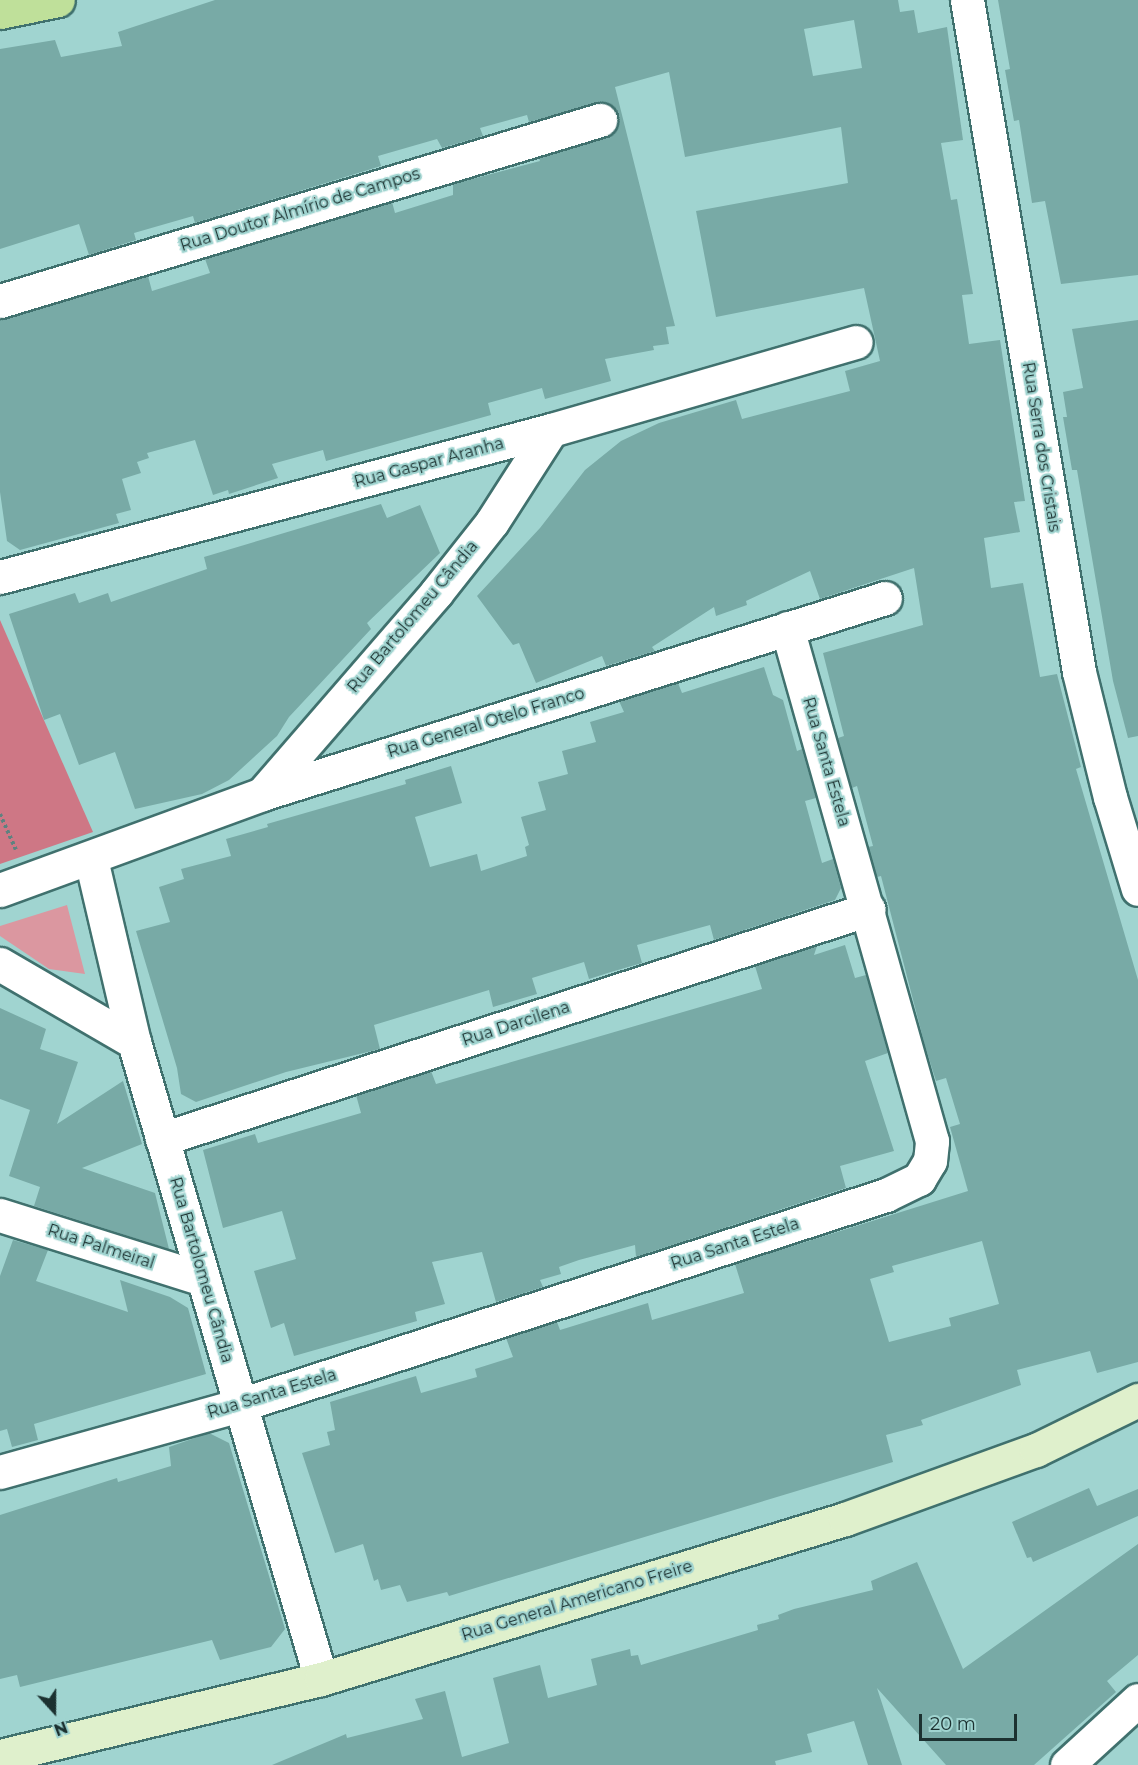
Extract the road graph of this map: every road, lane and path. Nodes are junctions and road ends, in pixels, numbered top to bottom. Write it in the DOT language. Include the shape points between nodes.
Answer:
graph roads {
  1 [pos="58,0"];
  2 [pos="967,0"];
  3 [pos="0,12"];
  4 [pos="600,120"];
  5 [pos="0,301"];
  6 [pos="856,342"];
  7 [pos="551,430"];
  8 [pos="0,577"];
  9 [pos="885,598"];
  10 [pos="787,628"];
  11 [pos="262,794"];
  12 [pos="91,859"];
  13 [pos="1138,889"];
  14 [pos="0,890"];
  15 [pos="869,909"];
  16 [pos="0,964"];
  17 [pos="134,1042"];
  18 [pos="162,1138"];
  19 [pos="0,1215"];
  20 [pos="203,1279"];
  21 [pos="1138,1400"];
  22 [pos="240,1405"];
  23 [pos="0,1473"];
  24 [pos="321,1679"];
  25 [pos="1138,1700"];
  26 [pos="0,1756"];
  27 [pos="1067,1765"];
  1 -- 3 [label="main road"];
  2 -- 13 [label="street, Rua Serra dos Cristais" via="1079,672"];
  4 -- 5 [label="street, Rua Doutor Almírio de Campos"];
  6 -- 7 [label="street, Rua Gaspar Aranha"];
  7 -- 8 [label="street, Rua Gaspar Aranha"];
  7 -- 11 [label="street, Rua Bartolomeu Cândia" via="492,522 436,593"];
  9 -- 10 [label="street, Rua General Otelo Franco"];
  10 -- 11 [label="street, Rua General Otelo Franco"];
  10 -- 15 [label="street, Rua Santa Estela"];
  11 -- 12 [label="street, Rua General Otelo Franco"];
  12 -- 14 [label="street, Rua General Otelo Franco"];
  12 -- 17 [label="street, Rua Bartolomeu Cândia"];
  15 -- 18 [label="street, Rua Darcilena"];
  15 -- 22 [label="street, Rua Santa Estela" via="932,1141 930,1161 919,1179 886,1195"];
  16 -- 17 [label="street"];
  17 -- 18 [label="street, Rua Bartolomeu Cândia"];
  18 -- 20 [label="street, Rua Bartolomeu Cândia"];
  19 -- 20 [label="street, Rua Palmeiral"];
  20 -- 22 [label="street, Rua Bartolomeu Cândia"];
  21 -- 24 [label="main road, Rua General Americano Freire" via="1036,1450 845,1519"];
  22 -- 23 [label="street, Rua Santa Estela"];
  22 -- 24 [label="street, Rua Bartolomeu Cândia"];
  24 -- 26 [label="main road, Rua General Americano Freire"];
  25 -- 27 [label="street"];
}
